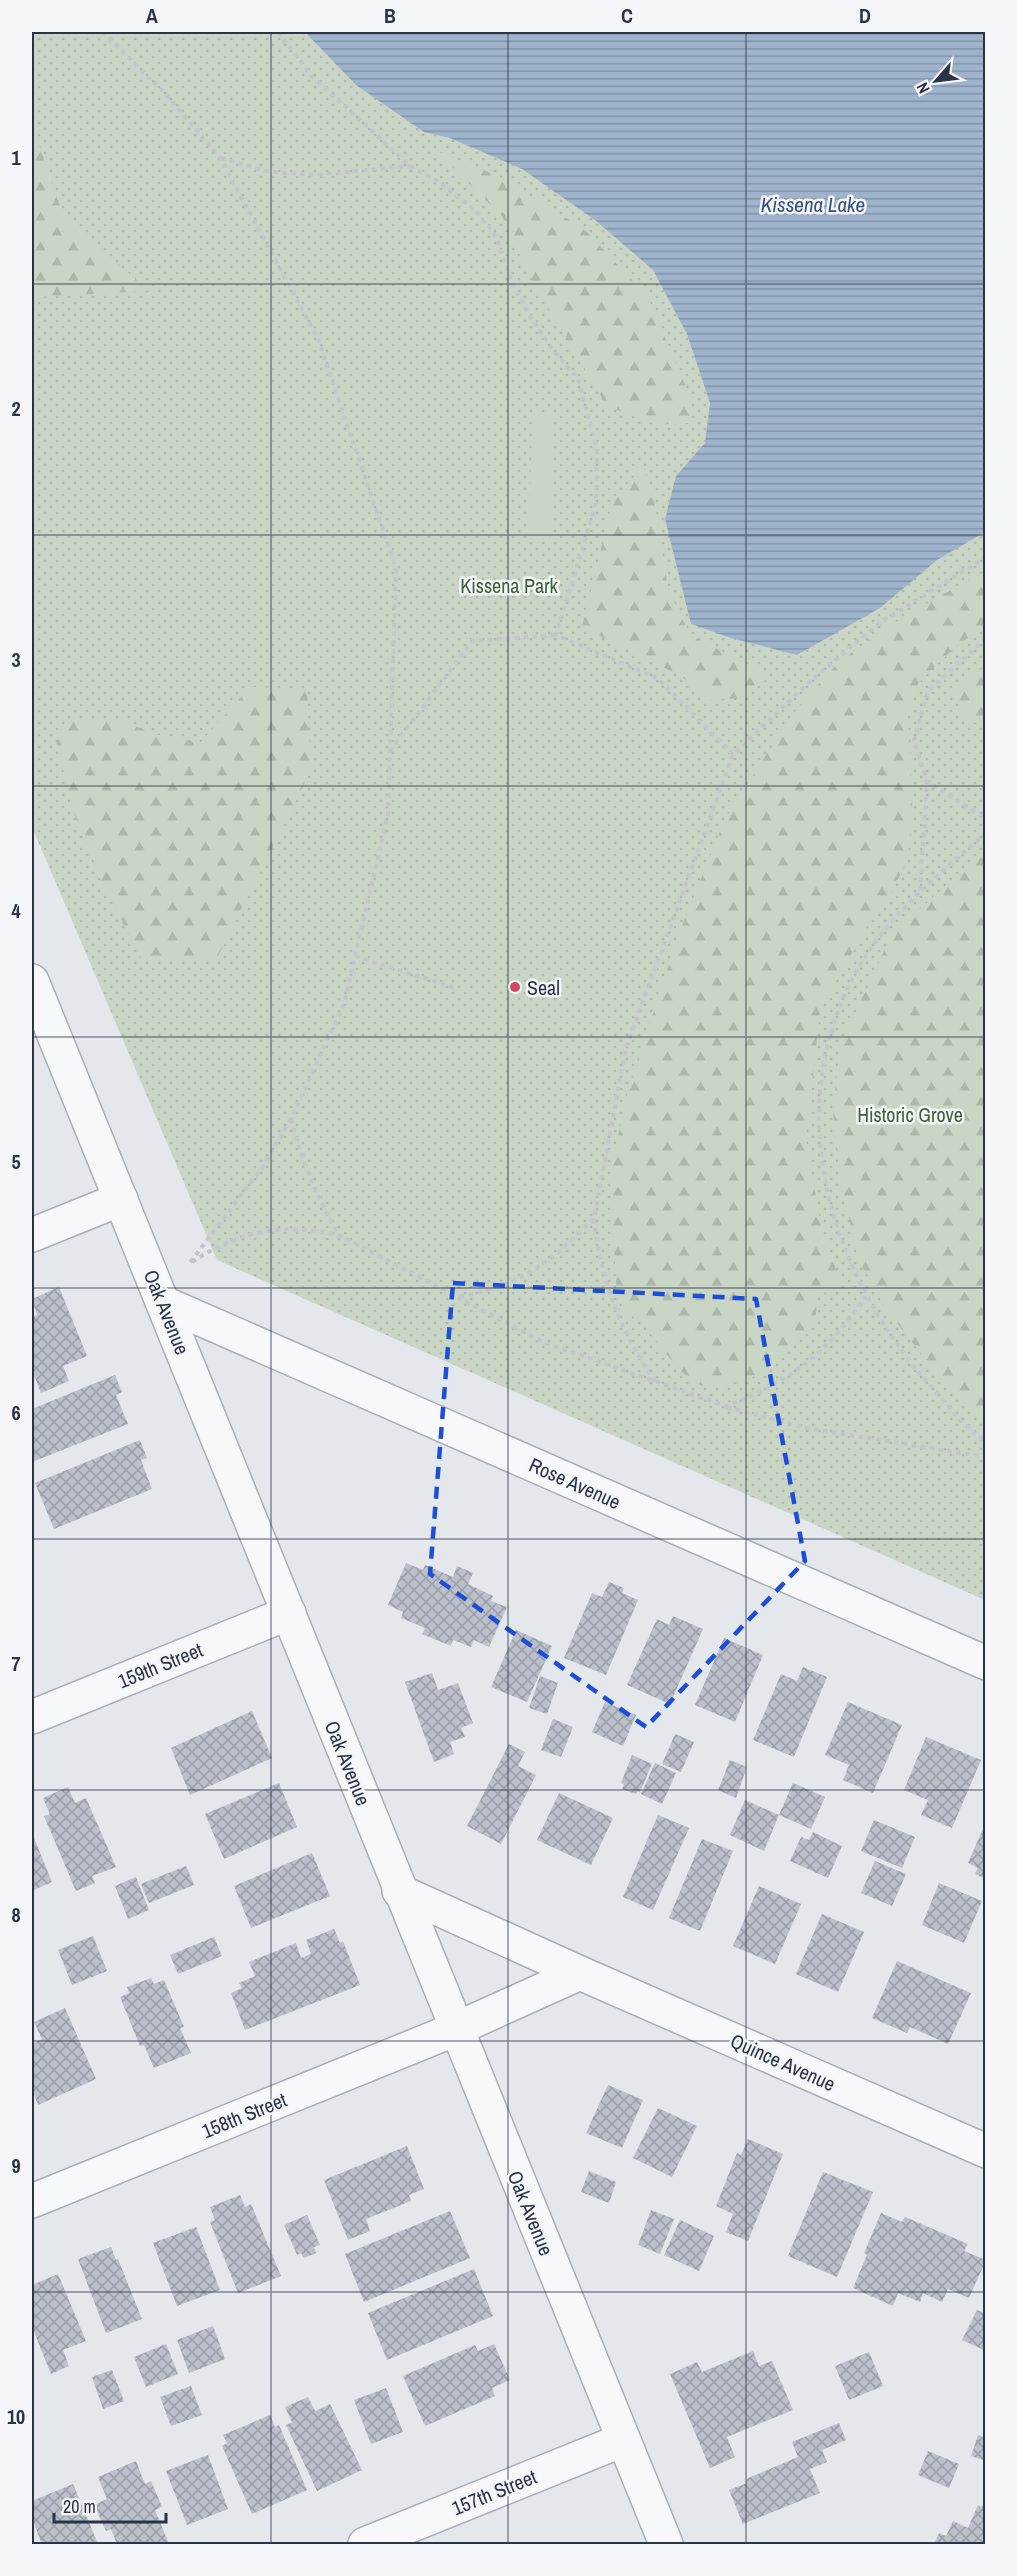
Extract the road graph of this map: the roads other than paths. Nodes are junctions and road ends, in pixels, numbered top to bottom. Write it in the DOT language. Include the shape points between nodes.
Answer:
graph roads {
  1 [pos="32,981"];
  2 [pos="121,1199"];
  3 [pos="32,1235"];
  4 [pos="164,1303"];
  5 [pos="289,1613"];
  6 [pos="986,1663"];
  7 [pos="32,1717"];
  8 [pos="399,1891"];
  9 [pos="580,1973"];
  10 [pos="456,2029"];
  11 [pos="986,2151"];
  12 [pos="32,2201"];
  13 [pos="623,2440"];
  14 [pos="365,2544"];
  15 [pos="666,2544"];
  1 -- 2 [label="street, Oak Avenue"];
  2 -- 3 [label="street"];
  2 -- 4 [label="street, Oak Avenue"];
  4 -- 5 [label="street, Oak Avenue"];
  4 -- 6 [label="street, Rose Avenue"];
  5 -- 7 [label="street, 159th Street"];
  5 -- 8 [label="street, Oak Avenue"];
  8 -- 9 [label="street, Quince Avenue"];
  8 -- 10 [label="street, Oak Avenue"];
  9 -- 10 [label="street"];
  9 -- 11 [label="street, Quince Avenue"];
  10 -- 12 [label="street, 158th Street"];
  10 -- 13 [label="street, Oak Avenue"];
  13 -- 14 [label="street, 157th Street"];
  13 -- 15 [label="street, Oak Avenue"];
}
